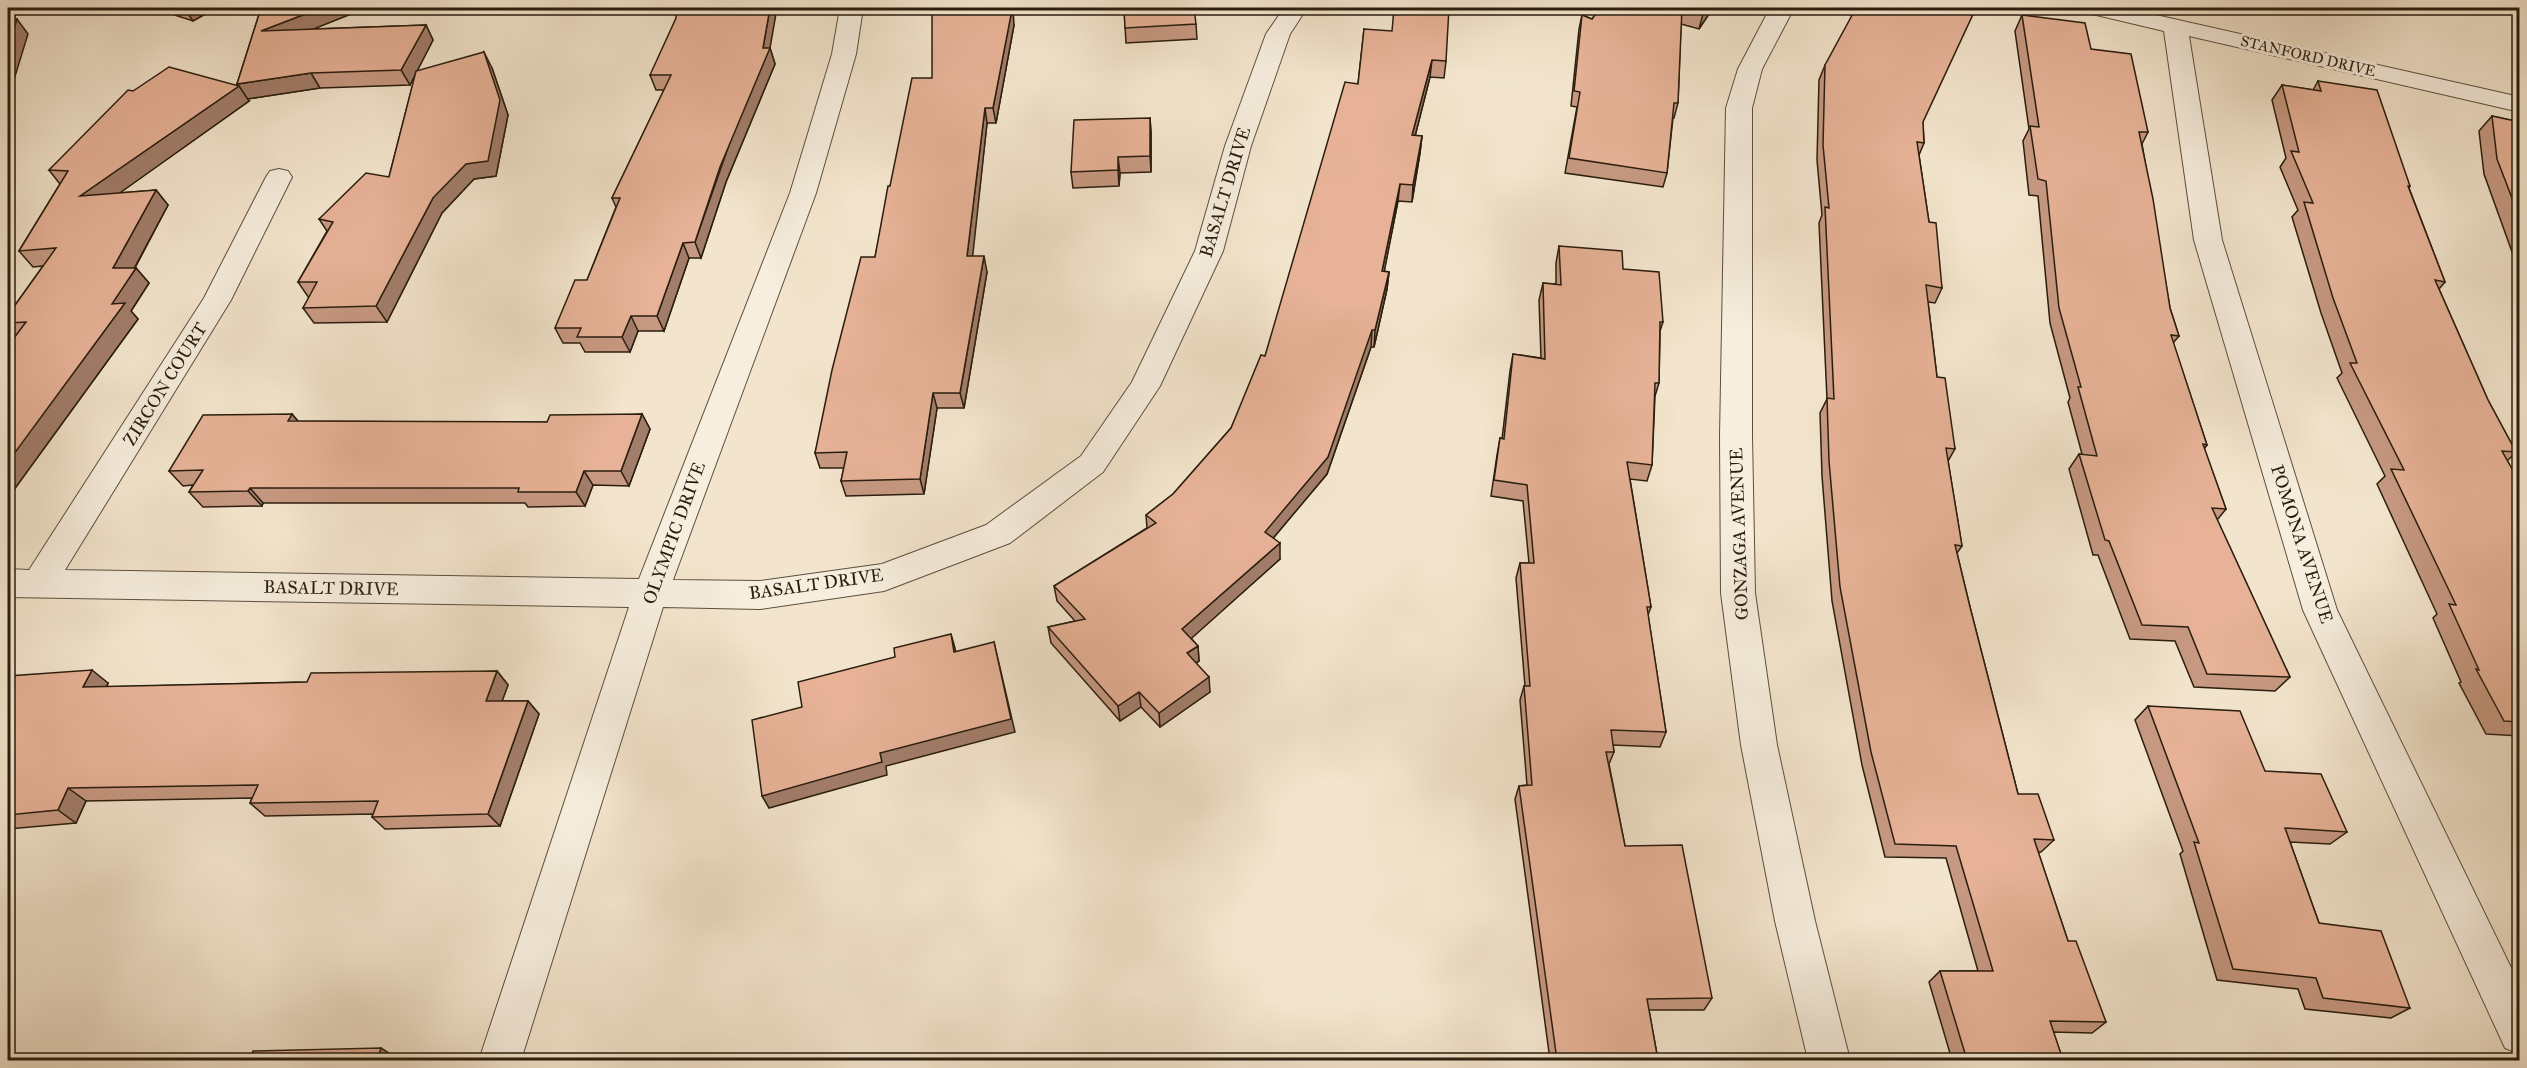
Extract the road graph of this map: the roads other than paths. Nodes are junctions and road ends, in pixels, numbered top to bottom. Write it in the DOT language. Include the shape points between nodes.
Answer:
graph roads {
  1 [pos="851,8"];
  2 [pos="1295,8"];
  3 [pos="1782,8"];
  4 [pos="2096,8"];
  5 [pos="2175,26"];
  6 [pos="2520,105"];
  7 [pos="279,177"];
  8 [pos="8,583"];
  9 [pos="39,583"];
  10 [pos="651,592"];
  11 [pos="2520,1033"];
  12 [pos="500,1060"];
  13 [pos="1829,1060"];
  1 -- 10 [label="street, OLYMPIC DRIVE" via="844,54 803,193"];
  2 -- 10 [label="street, BASALT DRIVE" via="1278,34 1238,146 1209,251 1145,386 1092,464 998,534 884,577 760,595"];
  3 -- 13 [label="street, GONZAGA AVENUE" via="1750,69 1740,108 1738,593 1762,757 1795,921"];
  4 -- 5 [label="street, STANFORD DRIVE"];
  5 -- 6 [label="street, STANFORD DRIVE"];
  5 -- 11 [label="street, POMONA AVENUE" via="2208,240 2320,610"];
  7 -- 9 [label="street, ZIRCON COURT" via="217,300"];
  8 -- 9 [label="street, BASALT DRIVE"];
  9 -- 10 [label="street, BASALT DRIVE"];
  10 -- 12 [label="street, OLYMPIC DRIVE"];
}
